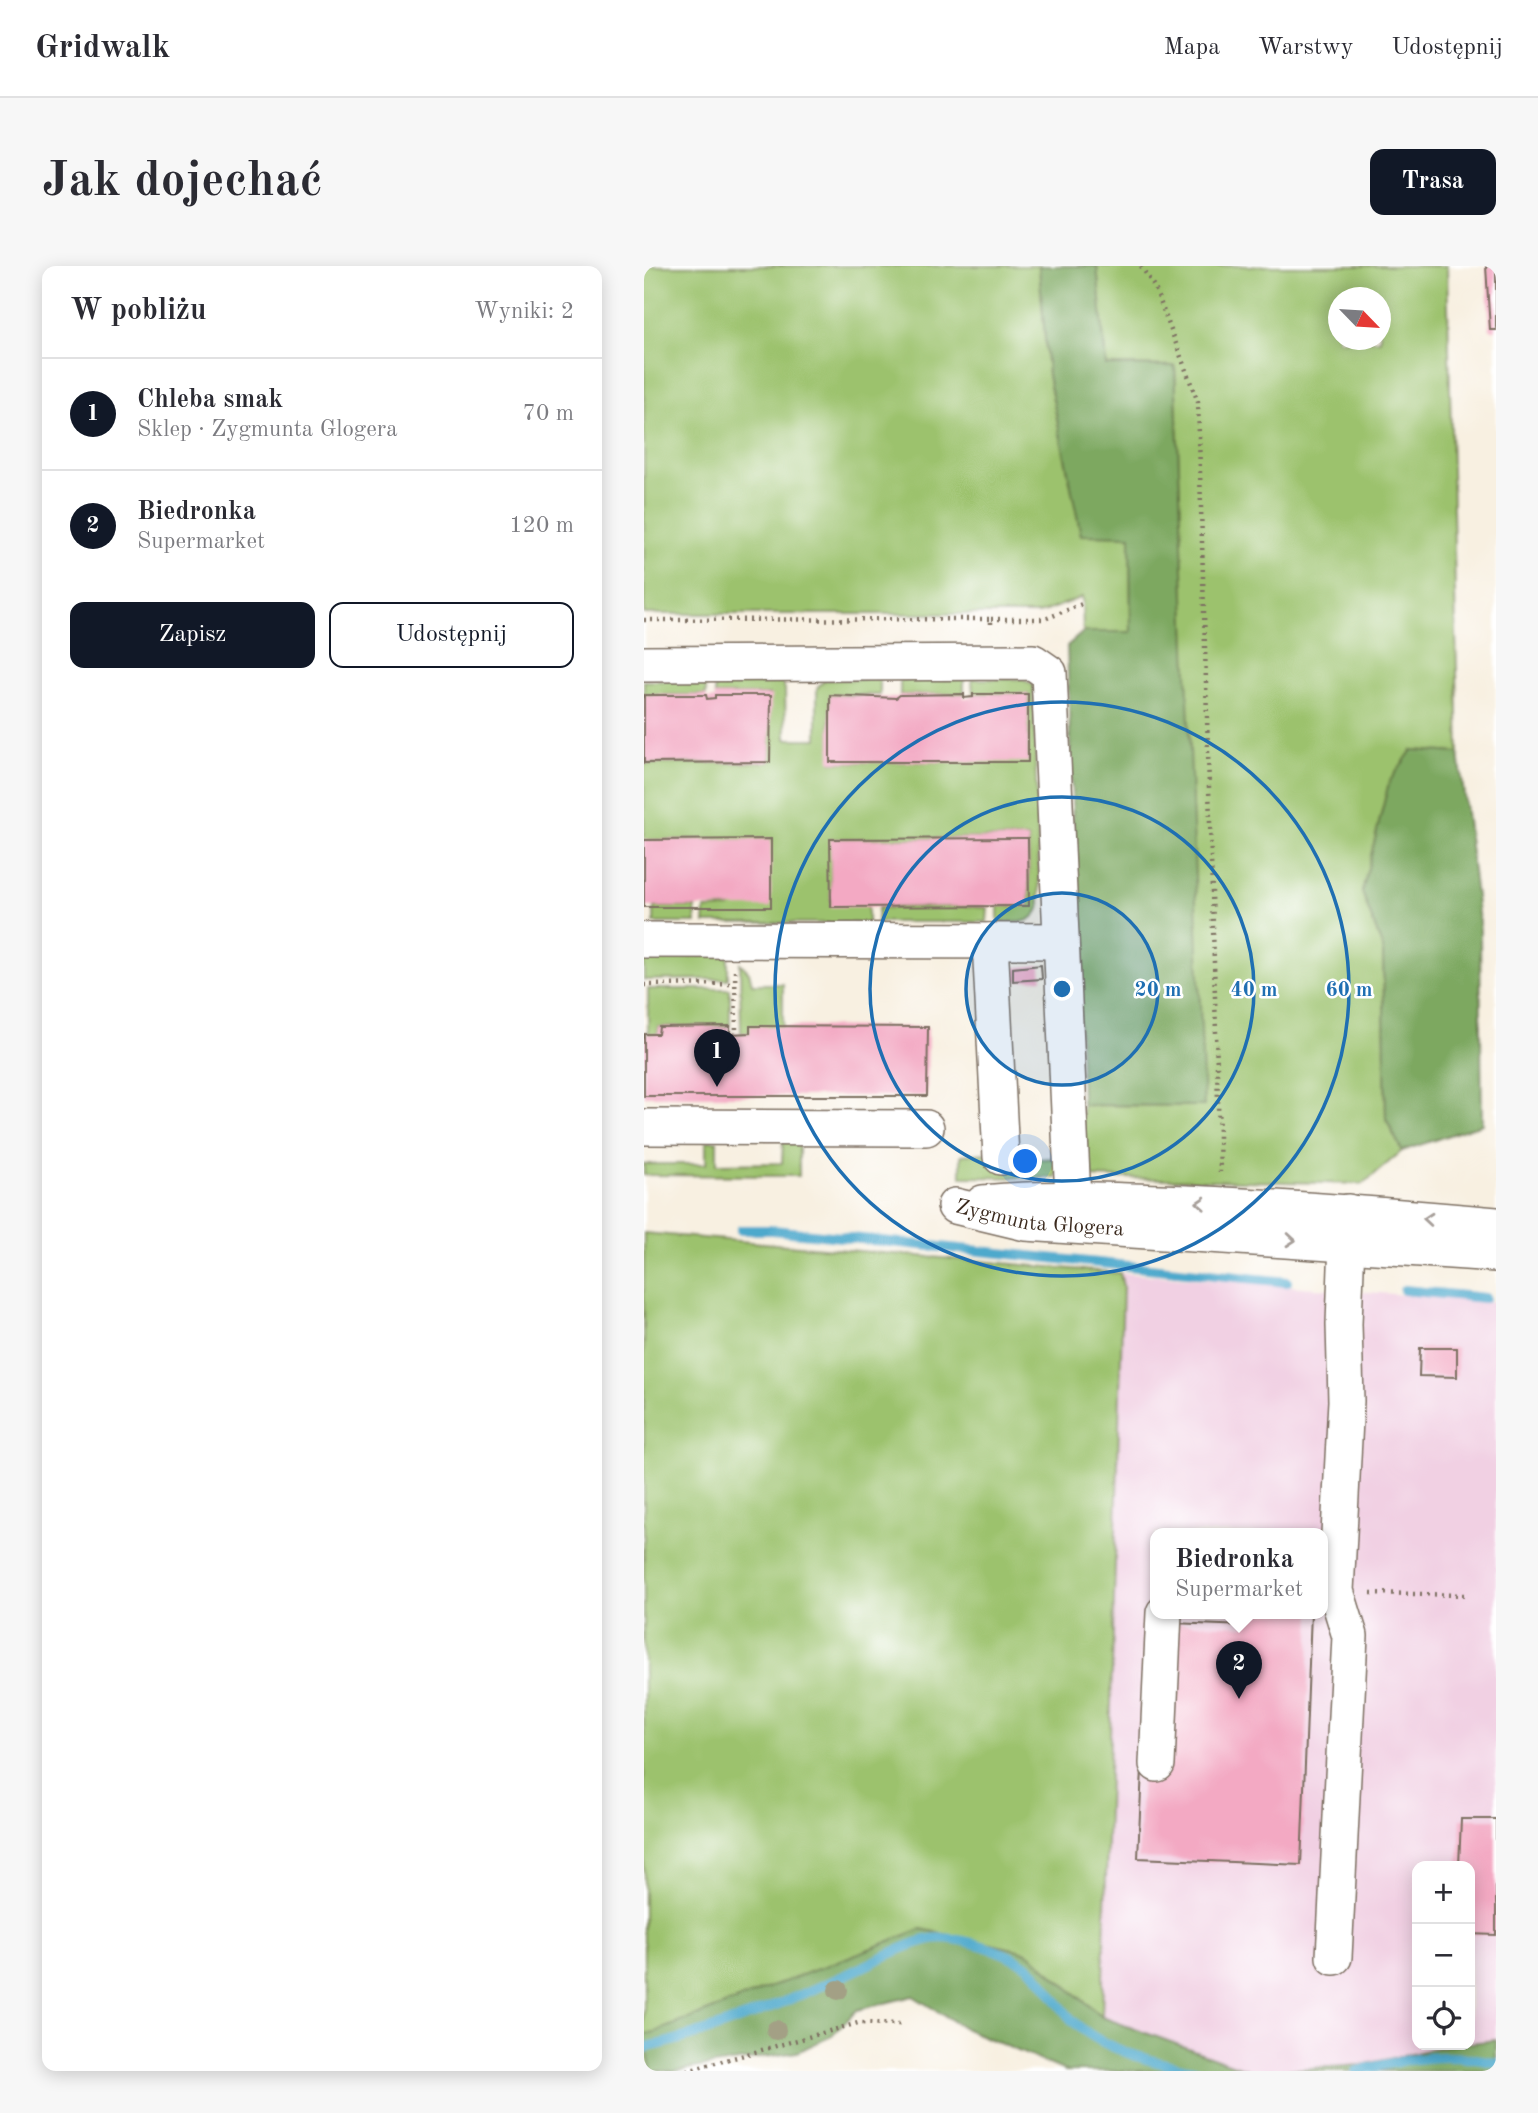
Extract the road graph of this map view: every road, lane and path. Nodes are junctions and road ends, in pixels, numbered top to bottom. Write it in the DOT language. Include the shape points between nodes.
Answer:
graph roads {
  1 [pos="1141,266"];
  2 [pos="1082,604"];
  3 [pos="991,619"];
  4 [pos="644,620"];
  5 [pos="991,662"];
  6 [pos="644,664"];
  7 [pos="644,940"];
  8 [pos="735,940"];
  9 [pos="990,941"];
  10 [pos="1061,941"];
  11 [pos="735,984"];
  12 [pos="644,985"];
  13 [pos="736,1033"];
  14 [pos="644,1127"];
  15 [pos="926,1128"];
  16 [pos="1001,1157"];
  17 [pos="1220,1177"];
  18 [pos="1073,1199"];
  19 [pos="1496,1225"];
  20 [pos="1347,1228"];
  21 [pos="1496,1254"];
  22 [pos="1358,1593"];
  23 [pos="1464,1595"];
  24 [pos="1164,1619"];
  25 [pos="1157,1764"];
  26 [pos="1334,1957"];
  27 [pos="902,2024"];
  28 [pos="687,2071"];
  1 -- 17 [label="path" via="1155,288 1198,402"];
  2 -- 3 [label="path" via="1045,619"];
  3 -- 4 [label="path"];
  3 -- 5 [label="path"];
  5 -- 6 [label="street"];
  5 -- 10 [label="street" via="1033,662 1049,673"];
  7 -- 8 [label="street"];
  8 -- 9 [label="street"];
  8 -- 11 [label="path"];
  9 -- 10 [label="street"];
  9 -- 16 [label="street"];
  10 -- 18 [label="street"];
  11 -- 12 [label="path"];
  11 -- 13 [label="path"];
  14 -- 15 [label="street"];
  20 -- 18 [label="street, Zygmunta Glogera, one-way"];
  18 -- 20 [label="street, Zygmunta Glogera, one-way" via="955,1206 1026,1223"];
  19 -- 20 [label="street, Zygmunta Glogera, one-way"];
  20 -- 21 [label="street, Zygmunta Glogera"];
  20 -- 26 [label="street" via="1346,1401 1336,1591 1350,1636"];
  22 -- 23 [label="path"];
  24 -- 25 [label="street"];
  27 -- 28 [label="path" via="858,2023"];
}
